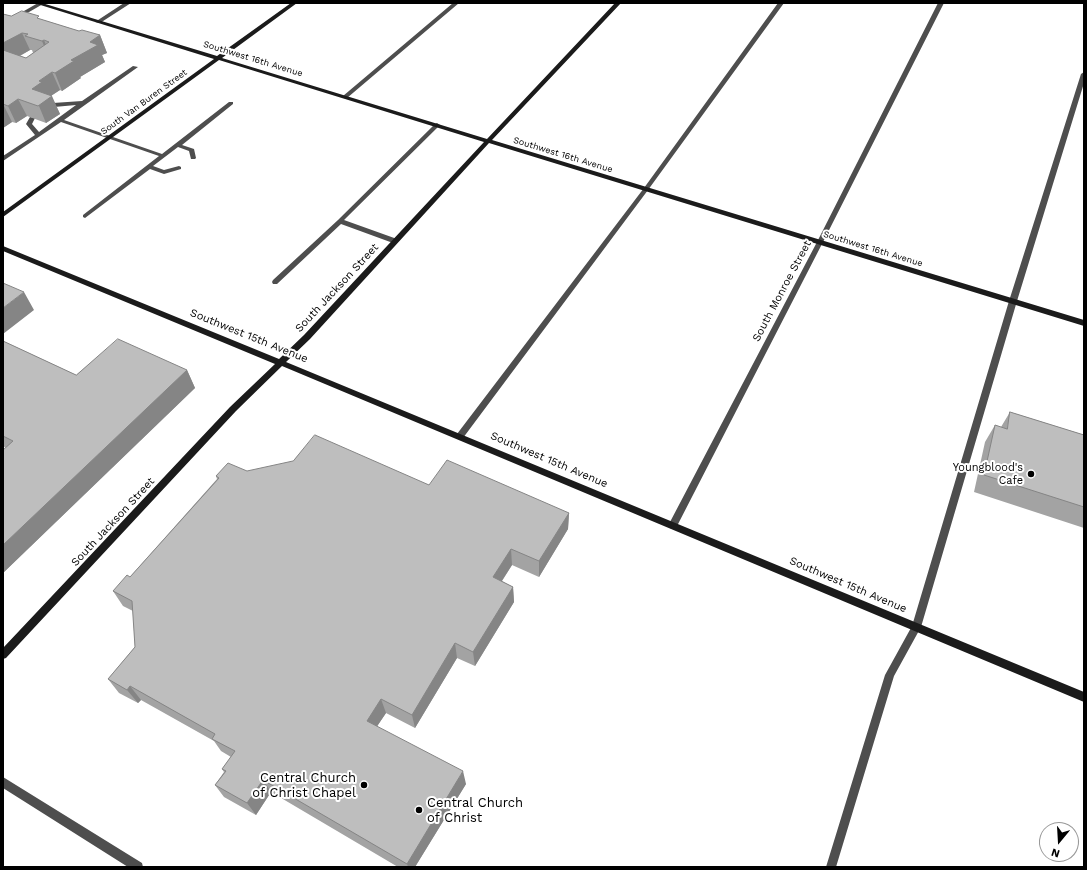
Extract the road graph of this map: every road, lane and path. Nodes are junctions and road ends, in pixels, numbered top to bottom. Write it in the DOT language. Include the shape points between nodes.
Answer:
graph roads {
  1 [pos="38,3"];
  2 [pos="128,3"];
  3 [pos="294,3"];
  4 [pos="456,3"];
  5 [pos="618,3"];
  6 [pos="781,3"];
  7 [pos="941,3"];
  8 [pos="98,22"];
  9 [pos="3,25"];
  10 [pos="219,58"];
  11 [pos="135,67"];
  12 [pos="1084,74"];
  13 [pos="345,96"];
  14 [pos="231,103"];
  15 [pos="83,104"];
  16 [pos="46,109"];
  17 [pos="32,118"];
  18 [pos="60,120"];
  19 [pos="437,125"];
  20 [pos="39,135"];
  21 [pos="110,137"];
  22 [pos="488,141"];
  23 [pos="177,145"];
  24 [pos="162,156"];
  25 [pos="193,158"];
  26 [pos="3,159"];
  27 [pos="149,167"];
  28 [pos="179,168"];
  29 [pos="646,190"];
  30 [pos="3,215"];
  31 [pos="85,216"];
  32 [pos="340,221"];
  33 [pos="395,241"];
  34 [pos="820,242"];
  35 [pos="3,248"];
  36 [pos="275,282"];
  37 [pos="1013,301"];
  38 [pos="1084,323"];
  39 [pos="281,362"];
  40 [pos="460,436"];
  41 [pos="673,525"];
  42 [pos="916,627"];
  43 [pos="3,655"];
  44 [pos="1084,697"];
  45 [pos="3,782"];
  46 [pos="138,867"];
  47 [pos="831,867"];
  1 -- 8 [label="main road, Southwest 16th Avenue"];
  1 -- 9 [label="street"];
  2 -- 8 [label="street"];
  3 -- 10 [label="main road, South Van Buren Street"];
  4 -- 13 [label="street"];
  5 -- 22 [label="main road, South Jackson Street"];
  6 -- 29 [label="street"];
  7 -- 34 [label="street, South Monroe Street"];
  8 -- 10 [label="main road, Southwest 16th Avenue"];
  10 -- 13 [label="main road, Southwest 16th Avenue"];
  10 -- 21 [label="main road, South Van Buren Street"];
  11 -- 15 [label="street"];
  12 -- 37 [label="street"];
  13 -- 19 [label="main road, Southwest 16th Avenue"];
  14 -- 23 [label="street"];
  15 -- 16 [label="street" via="53,105"];
  15 -- 18 [label="street"];
  17 -- 20 [label="street" via="29,124"];
  18 -- 20 [label="street"];
  18 -- 21 [label="street"];
  19 -- 22 [label="main road, Southwest 16th Avenue"];
  19 -- 32 [label="street"];
  20 -- 26 [label="street"];
  21 -- 24 [label="street"];
  21 -- 30 [label="main road, South Van Buren Street"];
  22 -- 29 [label="main road, Southwest 16th Avenue"];
  22 -- 33 [label="main road, South Jackson Street"];
  23 -- 24 [label="street"];
  23 -- 25 [label="street" via="192,150"];
  24 -- 27 [label="street"];
  27 -- 28 [label="street" via="164,172"];
  27 -- 31 [label="street"];
  29 -- 34 [label="main road, Southwest 16th Avenue"];
  29 -- 40 [label="street"];
  32 -- 33 [label="street"];
  32 -- 36 [label="street"];
  33 -- 39 [label="main road, South Jackson Street"];
  34 -- 37 [label="main road, Southwest 16th Avenue"];
  34 -- 41 [label="street, South Monroe Street"];
  35 -- 39 [label="main road, Southwest 15th Avenue"];
  37 -- 38 [label="main road, Southwest 16th Avenue"];
  37 -- 42 [label="street"];
  39 -- 40 [label="main road, Southwest 15th Avenue"];
  39 -- 43 [label="main road, South Jackson Street"];
  40 -- 41 [label="main road, Southwest 15th Avenue"];
  41 -- 42 [label="main road, Southwest 15th Avenue"];
  42 -- 44 [label="main road, Southwest 15th Avenue"];
  42 -- 47 [label="street" via="890,675"];
  45 -- 46 [label="street"];
}
